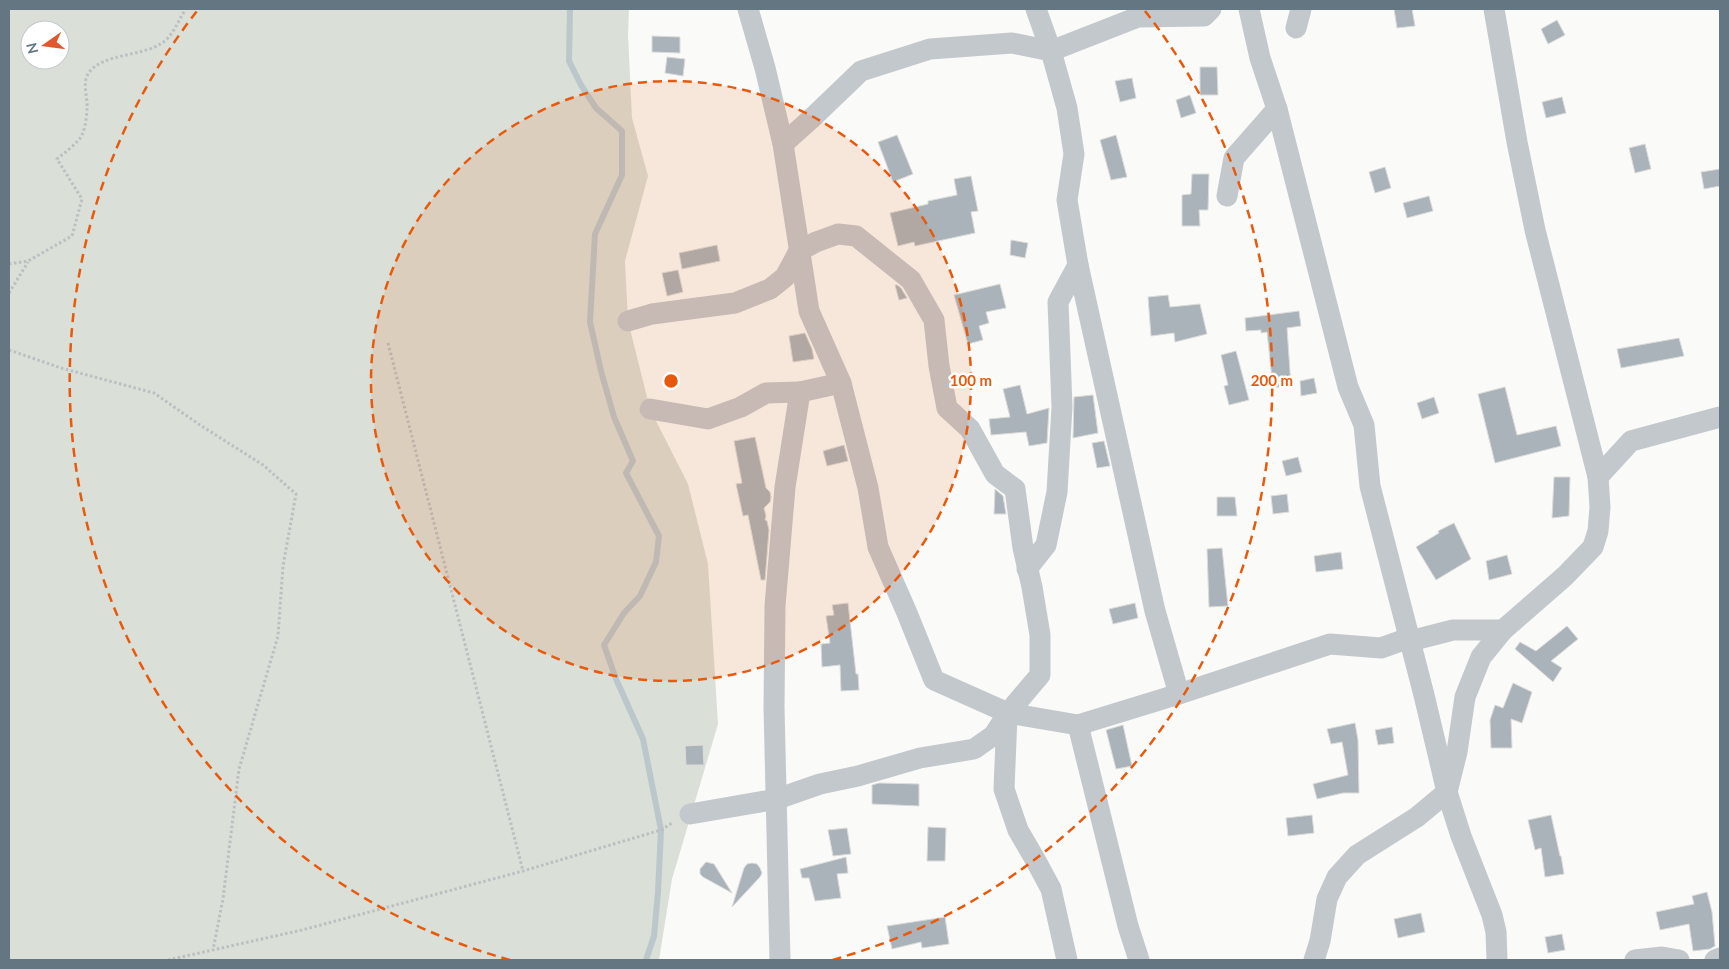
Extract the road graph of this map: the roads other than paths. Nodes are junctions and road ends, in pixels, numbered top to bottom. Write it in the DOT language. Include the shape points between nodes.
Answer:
graph roads {
  1 [pos="748,9"];
  2 [pos="1036,9"];
  3 [pos="1210,9"];
  4 [pos="1249,9"];
  5 [pos="1494,9"];
  6 [pos="1051,51"];
  7 [pos="1277,109"];
  8 [pos="783,144"];
  9 [pos="1227,196"];
  10 [pos="800,252"];
  11 [pos="1078,265"];
  12 [pos="628,321"];
  13 [pos="841,383"];
  14 [pos="800,392"];
  15 [pos="650,409"];
  16 [pos="1720,417"];
  17 [pos="1598,477"];
  18 [pos="1027,569"];
  19 [pos="1503,630"];
  20 [pos="1409,638"];
  21 [pos="1179,694"];
  22 [pos="1008,713"];
  23 [pos="1078,725"];
  24 [pos="1446,792"];
  25 [pos="777,799"];
  26 [pos="690,814"];
  27 [pos="1720,958"];
  28 [pos="780,960"];
  29 [pos="1067,960"];
  30 [pos="1139,960"];
  31 [pos="1314,960"];
  32 [pos="1497,960"];
  33 [pos="1635,960"];
  34 [pos="1678,960"];
  35 [pos="1715,960"];
  1 -- 8 [label="street"];
  2 -- 6 [label="street"];
  3 -- 6 [label="street" via="1204,16 1138,17"];
  4 -- 7 [label="street" via="1260,58"];
  5 -- 17 [label="street" via="1535,230"];
  6 -- 8 [label="street" via="1012,43 930,49 861,71"];
  6 -- 11 [label="street" via="1067,108 1074,154 1067,200"];
  7 -- 9 [label="street" via="1234,158"];
  7 -- 20 [label="street" via="1348,387 1364,425 1370,486"];
  8 -- 10 [label="street"];
  10 -- 12 [label="street" via="785,277 770,289 735,303 652,314"];
  10 -- 13 [label="street" via="809,311"];
  10 -- 18 [label="street" via="838,234 856,236 911,280 934,320 947,408 970,429 995,474 1014,489"];
  11 -- 18 [label="street" via="1058,302 1062,407 1057,492 1046,545"];
  11 -- 21 [label="street" via="1155,611"];
  13 -- 14 [label="street"];
  13 -- 22 [label="street" via="868,488 878,547 934,680"];
  14 -- 15 [label="street" via="766,393 741,407 708,419"];
  14 -- 25 [label="street" via="785,487 775,606"];
  16 -- 17 [label="street" via="1631,441"];
  17 -- 19 [label="street" via="1600,507 1593,547"];
  18 -- 22 [label="street" via="1040,635 1040,675"];
  19 -- 20 [label="street" via="1453,630 1414,640"];
  19 -- 24 [label="street" via="1481,657 1465,697 1457,752"];
  20 -- 21 [label="street" via="1381,648 1330,644"];
  20 -- 24 [label="street"];
  21 -- 23 [label="street"];
  22 -- 23 [label="street"];
  22 -- 25 [label="street" via="994,735 974,749 920,758 820,784"];
  22 -- 29 [label="street" via="1004,789 1018,830 1051,889"];
  23 -- 30 [label="street"];
  24 -- 31 [label="street" via="1417,817 1357,855 1337,876 1327,899"];
  24 -- 32 [label="street" via="1492,915"];
  25 -- 26 [label="street"];
  25 -- 28 [label="street"];
  27 -- 35 [label="street"];
  33 -- 34 [label="street" via="1662,957"];
}
